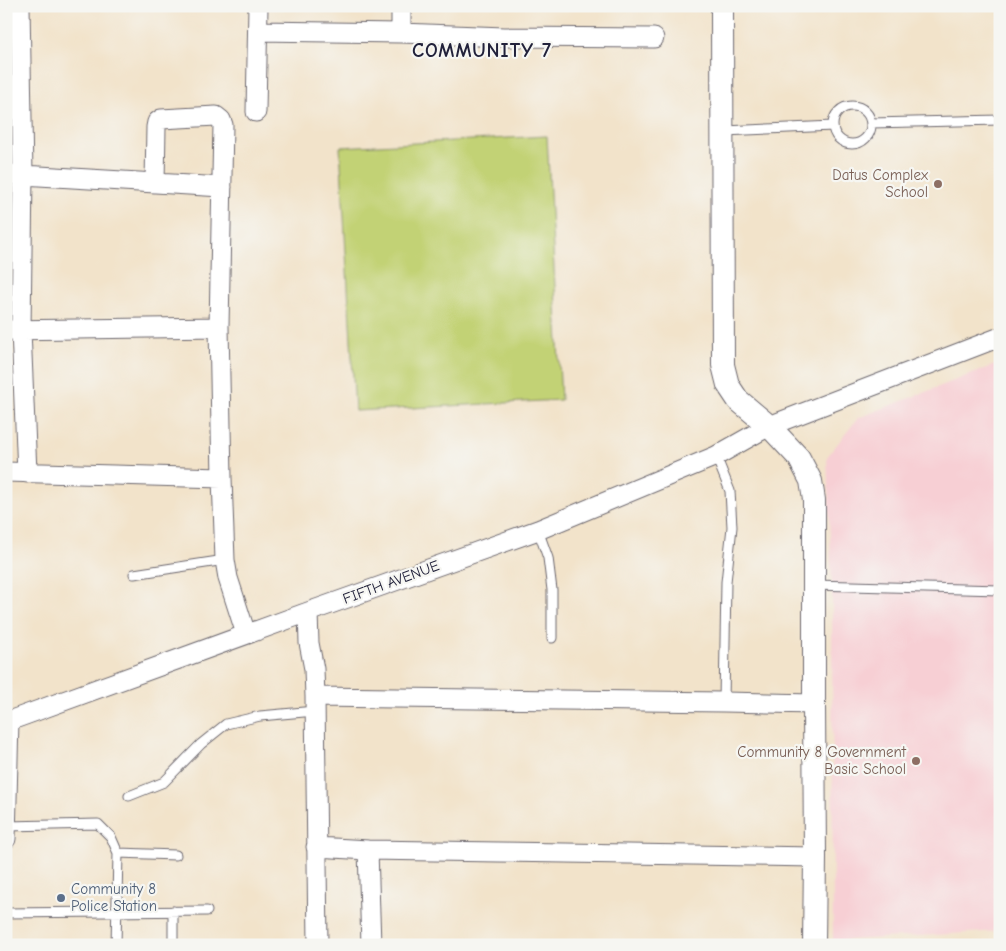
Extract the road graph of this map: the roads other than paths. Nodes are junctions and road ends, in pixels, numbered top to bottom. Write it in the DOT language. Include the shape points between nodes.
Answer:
graph roads {
  1 [pos="20,6"];
  2 [pos="258,6"];
  3 [pos="401,6"];
  4 [pos="722,6"];
  5 [pos="258,31"];
  6 [pos="401,33"];
  7 [pos="654,38"];
  8 [pos="256,112"];
  9 [pos="1000,120"];
  10 [pos="871,123"];
  11 [pos="833,126"];
  12 [pos="722,132"];
  13 [pos="14,174"];
  14 [pos="155,183"];
  15 [pos="222,187"];
  16 [pos="219,327"];
  17 [pos="14,330"];
  18 [pos="1000,337"];
  19 [pos="769,426"];
  20 [pos="716,456"];
  21 [pos="6,472"];
  22 [pos="27,473"];
  23 [pos="222,478"];
  24 [pos="538,530"];
  25 [pos="225,560"];
  26 [pos="134,574"];
  27 [pos="814,585"];
  28 [pos="1000,590"];
  29 [pos="308,612"];
  30 [pos="246,634"];
  31 [pos="552,638"];
  32 [pos="724,702"];
  33 [pos="315,704"];
  34 [pos="814,704"];
  35 [pos="8,721"];
  36 [pos="129,796"];
  37 [pos="7,826"];
  38 [pos="6,839"];
  39 [pos="316,847"];
  40 [pos="368,850"];
  41 [pos="118,853"];
  42 [pos="176,855"];
  43 [pos="815,857"];
  44 [pos="173,911"];
  45 [pos="207,911"];
  46 [pos="116,912"];
  47 [pos="6,913"];
  48 [pos="116,945"];
  49 [pos="173,945"];
  50 [pos="318,945"];
  51 [pos="370,945"];
  52 [pos="814,945"];
  1 -- 13 [label="street"];
  2 -- 5 [label="street"];
  3 -- 6 [label="street"];
  4 -- 12 [label="street"];
  5 -- 6 [label="street"];
  5 -- 8 [label="street"];
  6 -- 7 [label="street"];
  9 -- 10 [label="lane"];
  10 -- 11 [label="lane" via="865,112 854,106 842,109"];
  10 -- 11 [label="lane" via="867,136 857,143 844,142"];
  11 -- 12 [label="lane"];
  12 -- 19 [label="street" via="723,365 728,385 738,400"];
  13 -- 14 [label="street"];
  13 -- 17 [label="street"];
  14 -- 15 [label="street"];
  14 -- 15 [label="street" via="157,122 161,119 216,116 223,125"];
  15 -- 16 [label="street"];
  16 -- 17 [label="street"];
  16 -- 23 [label="street"];
  17 -- 22 [label="street"];
  18 -- 19 [label="street, FIFTH AVENUE"];
  19 -- 20 [label="street, FIFTH AVENUE"];
  19 -- 27 [label="street" via="799,458 811,481"];
  20 -- 24 [label="street, FIFTH AVENUE"];
  20 -- 32 [label="lane" via="730,491 732,527 726,582"];
  21 -- 22 [label="street"];
  22 -- 23 [label="street"];
  23 -- 25 [label="street"];
  24 -- 29 [label="street, FIFTH AVENUE"];
  24 -- 31 [label="lane" via="548,558"];
  25 -- 26 [label="lane"];
  25 -- 30 [label="street"];
  27 -- 28 [label="lane"];
  27 -- 34 [label="street"];
  29 -- 30 [label="street, FIFTH AVENUE"];
  29 -- 33 [label="street"];
  30 -- 35 [label="street, FIFTH AVENUE"];
  32 -- 33 [label="street"];
  32 -- 34 [label="street"];
  33 -- 36 [label="lane" via="226,724 164,782"];
  33 -- 39 [label="street"];
  34 -- 43 [label="street"];
  35 -- 37 [label="street"];
  37 -- 38 [label="street"];
  37 -- 41 [label="lane" via="98,824 111,837"];
  39 -- 40 [label="street"];
  39 -- 50 [label="street"];
  40 -- 43 [label="street"];
  40 -- 51 [label="street"];
  41 -- 42 [label="lane"];
  41 -- 46 [label="lane"];
  43 -- 52 [label="street"];
  44 -- 45 [label="lane"];
  44 -- 46 [label="lane"];
  44 -- 49 [label="lane"];
  46 -- 47 [label="lane"];
  46 -- 48 [label="lane"];
}
